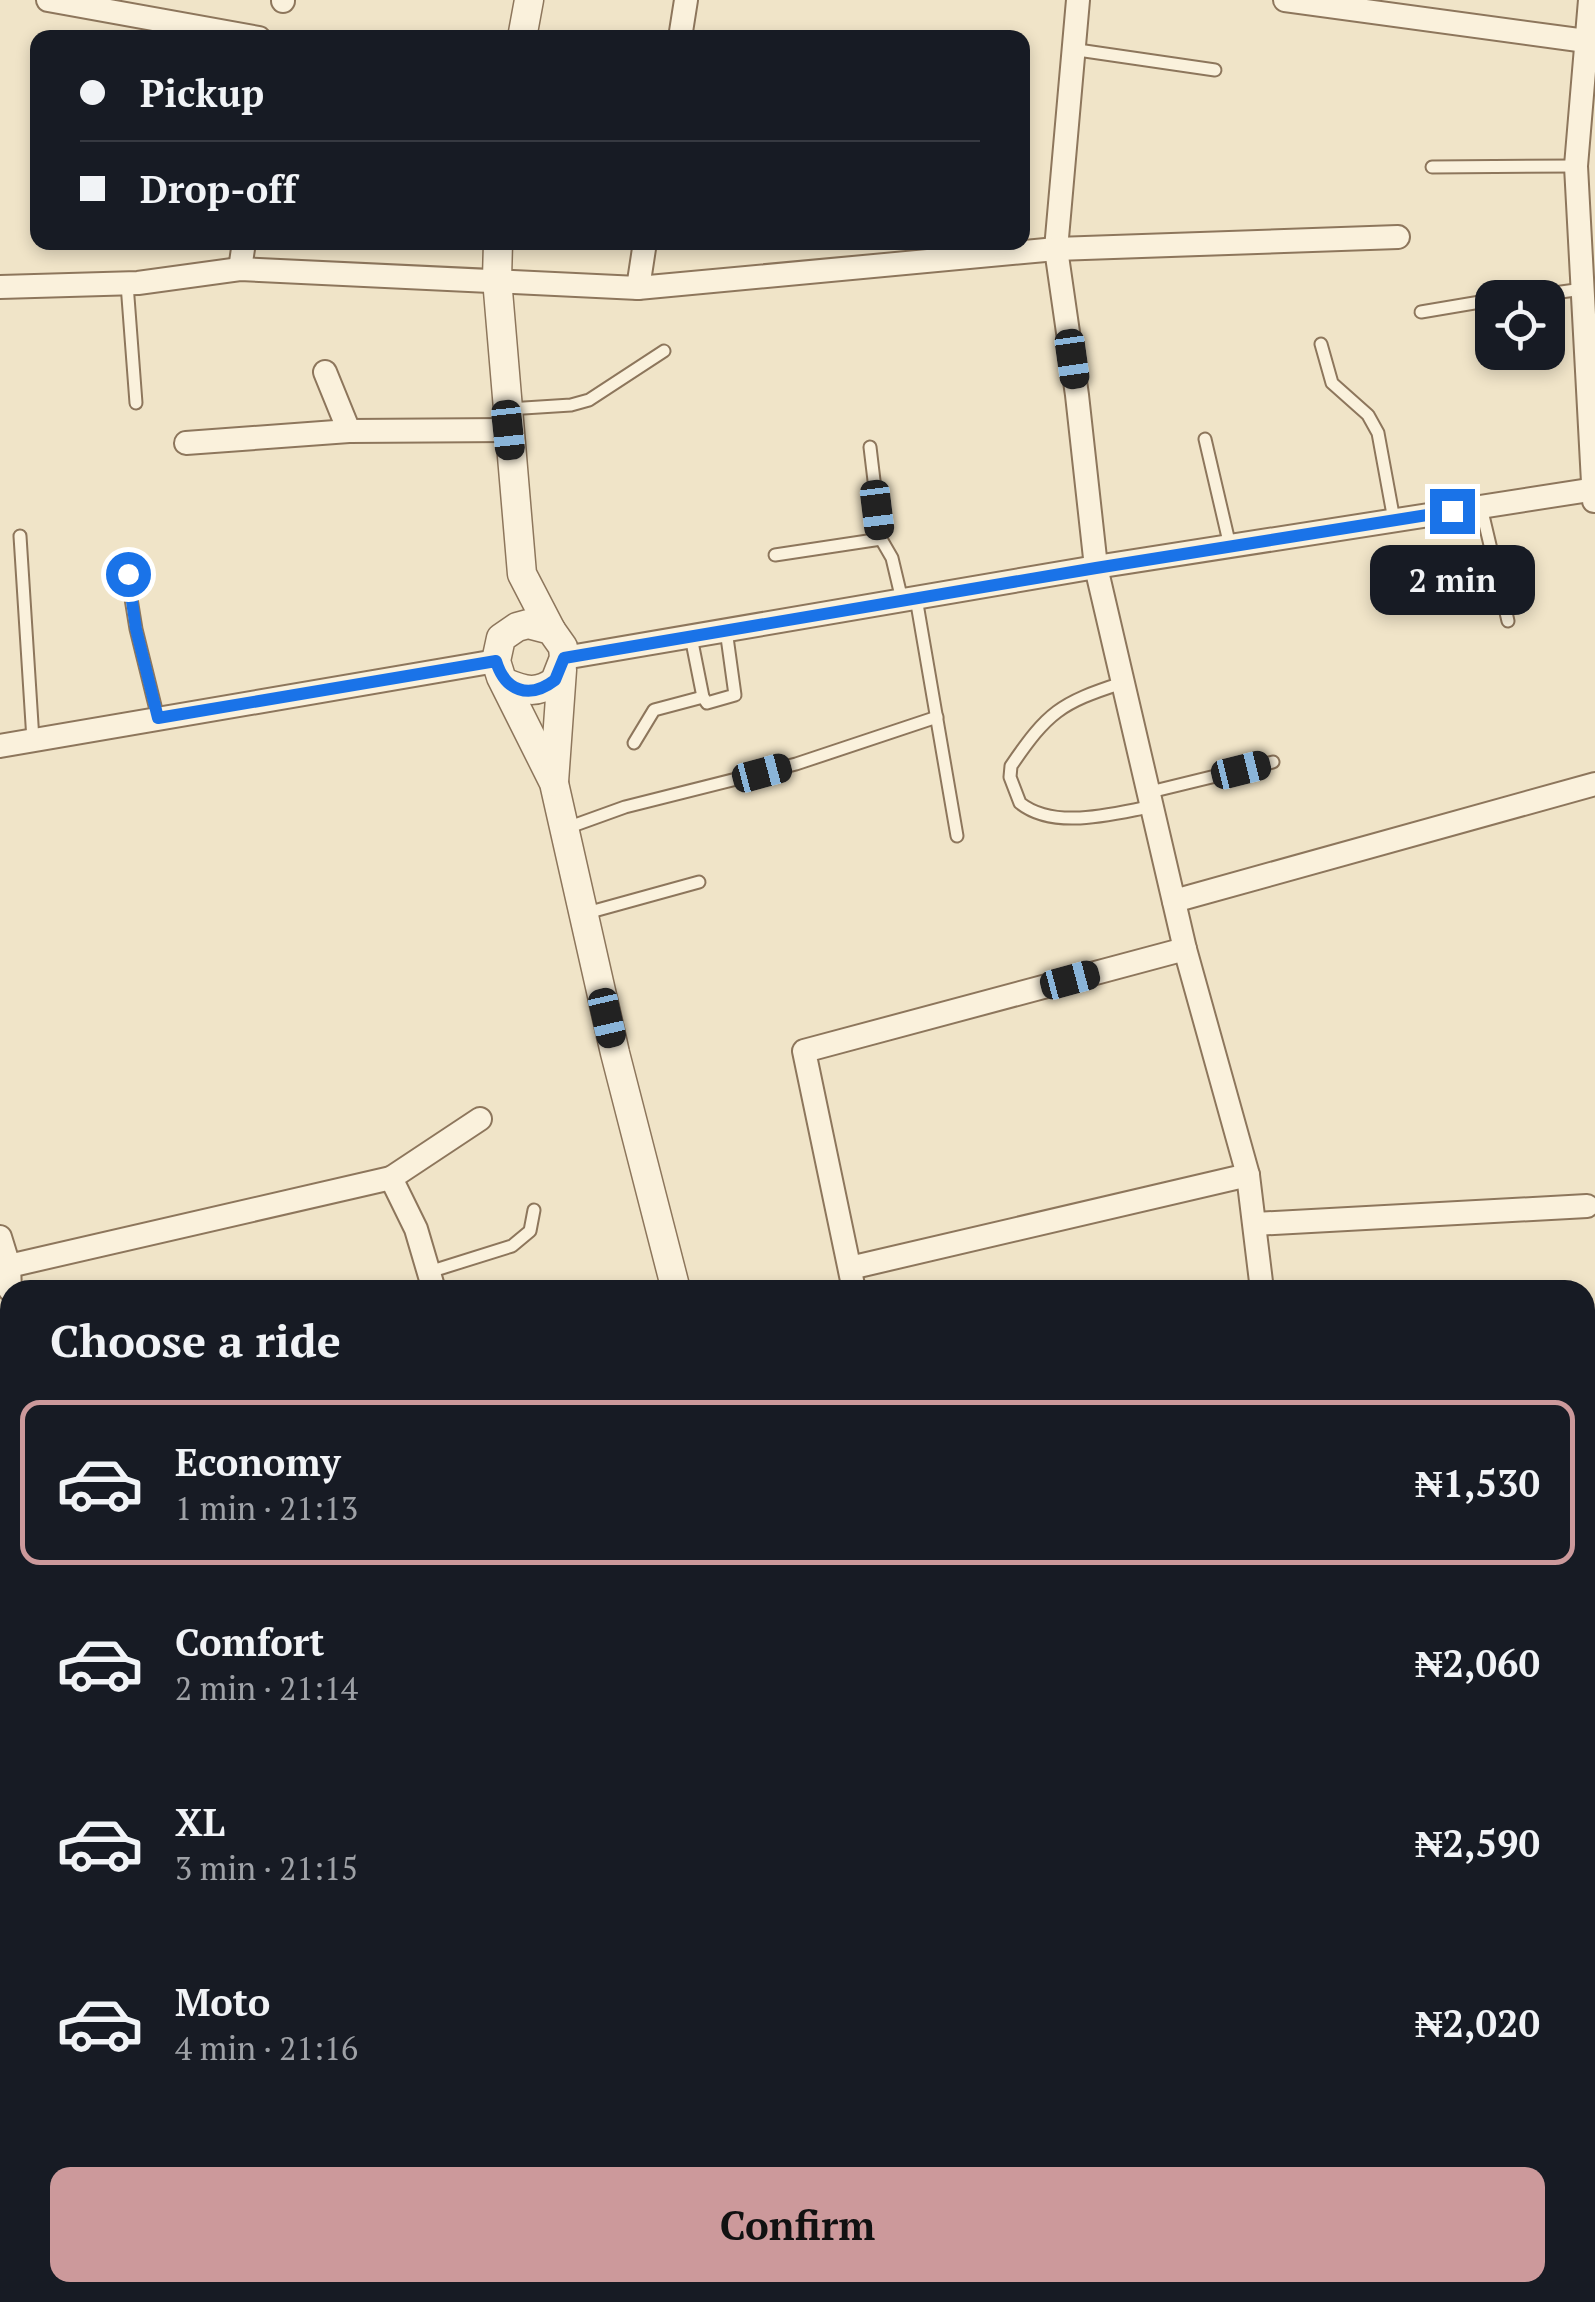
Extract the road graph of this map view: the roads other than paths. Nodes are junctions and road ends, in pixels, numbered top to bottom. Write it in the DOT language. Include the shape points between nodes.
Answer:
graph roads {
  1 [pos="48,0"];
  2 [pos="529,0"];
  3 [pos="686,0"];
  4 [pos="1078,0"];
  5 [pos="1285,0"];
  6 [pos="1590,0"];
  7 [pos="214,30"];
  8 [pos="523,30"];
  9 [pos="681,30"];
  10 [pos="1586,41"];
  11 [pos="1072,49"];
  12 [pos="1215,70"];
  13 [pos="1576,166"];
  14 [pos="1432,167"];
  15 [pos="1398,237"];
  16 [pos="1056,249"];
  17 [pos="243,250"];
  18 [pos="498,250"];
  19 [pos="645,250"];
  20 [pos="240,268"];
  21 [pos="498,279"];
  22 [pos="126,284"];
  23 [pos="0,288"];
  24 [pos="638,288"];
  25 [pos="1583,289"];
  26 [pos="1565,291"];
  27 [pos="1475,303"];
  28 [pos="1421,312"];
  29 [pos="1590,334"];
  30 [pos="1321,344"];
  31 [pos="664,351"];
  32 [pos="325,372"];
  33 [pos="136,404"];
  34 [pos="508,419"];
  35 [pos="349,431"];
  36 [pos="1205,439"];
  37 [pos="186,443"];
  38 [pos="870,446"];
  39 [pos="1594,494"];
  40 [pos="1481,506"];
  41 [pos="1394,520"];
  42 [pos="20,536"];
  43 [pos="881,539"];
  44 [pos="1230,546"];
  45 [pos="775,555"];
  46 [pos="1096,568"];
  47 [pos="128,574"];
  48 [pos="522,574"];
  49 [pos="909,599"];
  50 [pos="1508,621"];
  51 [pos="551,630"];
  52 [pos="726,630"];
  53 [pos="692,636"];
  54 [pos="501,661"];
  55 [pos="563,664"];
  56 [pos="1122,684"];
  57 [pos="703,697"];
  58 [pos="936,717"];
  59 [pos="158,718"];
  60 [pos="33,740"];
  61 [pos="634,743"];
  62 [pos="0,746"];
  63 [pos="1273,762"];
  64 [pos="554,783"];
  65 [pos="1595,784"];
  66 [pos="1148,800"];
  67 [pos="564,829"];
  68 [pos="957,836"];
  69 [pos="699,882"];
  70 [pos="1174,901"];
  71 [pos="584,914"];
  72 [pos="1185,949"];
  73 [pos="480,1119"];
  74 [pos="1248,1175"];
  75 [pos="391,1178"];
  76 [pos="1587,1206"];
  77 [pos="534,1210"];
  78 [pos="1255,1224"];
  79 [pos="0,1237"];
  80 [pos="852,1279"];
  81 [pos="9,1280"];
  82 [pos="24,1280"];
  83 [pos="431,1280"];
  84 [pos="433,1280"];
  85 [pos="673,1280"];
  86 [pos="1261,1280"];
  1 -- 7 [label="street"];
  2 -- 8 [label="street"];
  3 -- 9 [label="street"];
  4 -- 11 [label="street"];
  5 -- 10 [label="street"];
  6 -- 10 [label="street"];
  10 -- 13 [label="street"];
  11 -- 12 [label="lane"];
  11 -- 16 [label="street"];
  13 -- 14 [label="lane"];
  13 -- 25 [label="street"];
  15 -- 16 [label="street"];
  16 -- 24 [label="street"];
  16 -- 46 [label="street"];
  17 -- 20 [label="street"];
  18 -- 21 [label="street"];
  19 -- 24 [label="street"];
  20 -- 21 [label="street"];
  20 -- 22 [label="street"];
  21 -- 24 [label="street"];
  21 -- 34 [label="street"];
  22 -- 23 [label="street"];
  22 -- 33 [label="lane"];
  25 -- 26 [label="lane"];
  25 -- 29 [label="street"];
  27 -- 28 [label="lane"];
  29 -- 39 [label="street"];
  30 -- 41 [label="lane" via="1332,383 1378,432"];
  31 -- 34 [label="lane" via="589,400"];
  32 -- 35 [label="street"];
  34 -- 35 [label="street"];
  34 -- 48 [label="street"];
  35 -- 37 [label="street"];
  36 -- 44 [label="lane"];
  38 -- 43 [label="lane"];
  39 -- 40 [label="street"];
  40 -- 41 [label="street"];
  40 -- 50 [label="lane"];
  41 -- 44 [label="street"];
  42 -- 60 [label="lane"];
  43 -- 45 [label="lane"];
  43 -- 49 [label="lane"];
  44 -- 46 [label="street"];
  46 -- 49 [label="street"];
  46 -- 56 [label="street"];
  47 -- 59 [label="lane"];
  48 -- 51 [label="street"];
  48 -- 54 [label="street"];
  49 -- 52 [label="street"];
  49 -- 58 [label="lane"];
  51 -- 54 [label="street" via="517,627"];
  51 -- 55 [label="street"];
  52 -- 53 [label="street"];
  52 -- 57 [label="lane" via="735,695 707,703"];
  53 -- 55 [label="street"];
  53 -- 57 [label="lane"];
  54 -- 55 [label="street" via="522,690 534,691 546,688"];
  54 -- 59 [label="street"];
  54 -- 64 [label="street"];
  55 -- 64 [label="street"];
  56 -- 66 [label="street"];
  56 -- 66 [label="lane" via="1055,710 1011,766 1010,777 1020,803 1045,816 1100,816"];
  57 -- 61 [label="lane" via="654,710"];
  58 -- 67 [label="lane"];
  58 -- 68 [label="lane"];
  59 -- 60 [label="street"];
  60 -- 62 [label="street"];
  63 -- 66 [label="lane"];
  64 -- 67 [label="street"];
  65 -- 70 [label="street"];
  66 -- 70 [label="street"];
  67 -- 71 [label="street"];
  69 -- 71 [label="lane"];
  70 -- 72 [label="street"];
  71 -- 85 [label="street"];
  72 -- 74 [label="street"];
  72 -- 80 [label="street" via="804,1051"];
  73 -- 75 [label="street"];
  74 -- 78 [label="street"];
  74 -- 80 [label="street"];
  75 -- 82 [label="street"];
  75 -- 83 [label="street" via="416,1228"];
  76 -- 78 [label="street"];
  77 -- 84 [label="lane" via="530,1231 512,1246"];
  78 -- 86 [label="street"];
  79 -- 81 [label="street"];
}
